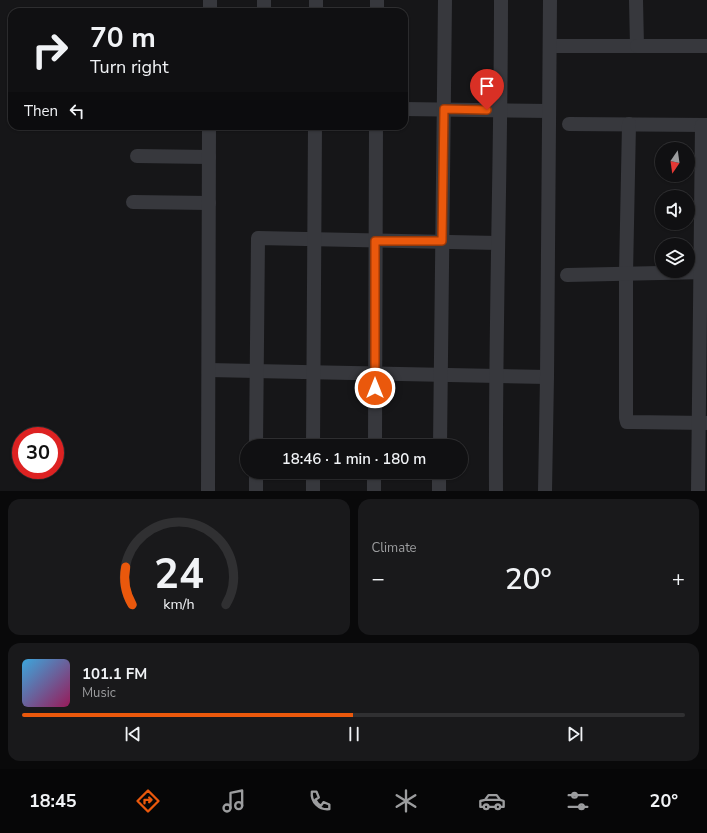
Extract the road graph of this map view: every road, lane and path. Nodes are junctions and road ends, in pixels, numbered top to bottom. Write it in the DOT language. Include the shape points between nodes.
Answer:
graph roads {
  1 [pos="445,0"];
  2 [pos="501,0"];
  3 [pos="550,0"];
  4 [pos="636,0"];
  5 [pos="550,46"];
  6 [pos="637,46"];
  7 [pos="707,46"];
  8 [pos="408,109"];
  9 [pos="444,109"];
  10 [pos="501,110"];
  11 [pos="550,111"];
  12 [pos="569,124"];
  13 [pos="629,124"];
  14 [pos="704,125"];
  15 [pos="210,130"];
  16 [pos="315,130"];
  17 [pos="376,130"];
  18 [pos="137,156"];
  19 [pos="209,157"];
  20 [pos="133,202"];
  21 [pos="209,202"];
  22 [pos="314,240"];
  23 [pos="375,241"];
  24 [pos="442,241"];
  25 [pos="498,243"];
  26 [pos="704,272"];
  27 [pos="626,274"];
  28 [pos="567,275"];
  29 [pos="208,370"];
  30 [pos="257,372"];
  31 [pos="314,373"];
  32 [pos="375,374"];
  33 [pos="440,375"];
  34 [pos="495,376"];
  35 [pos="548,377"];
  36 [pos="703,423"];
  37 [pos="256,439"];
  38 [pos="313,439"];
  39 [pos="375,439"];
  40 [pos="440,439"];
  41 [pos="256,479"];
  42 [pos="313,479"];
  43 [pos="374,479"];
  44 [pos="439,479"];
  45 [pos="208,491"];
  46 [pos="256,491"];
  47 [pos="313,491"];
  48 [pos="374,491"];
  49 [pos="439,491"];
  50 [pos="496,491"];
  51 [pos="545,491"];
  52 [pos="698,491"];
  1 -- 9 [label="street"];
  2 -- 10 [label="street"];
  3 -- 5 [label="street"];
  4 -- 6 [label="street"];
  5 -- 6 [label="street"];
  5 -- 11 [label="street"];
  6 -- 7 [label="street"];
  8 -- 9 [label="street"];
  9 -- 10 [label="street"];
  9 -- 24 [label="street"];
  10 -- 11 [label="street"];
  10 -- 25 [label="street"];
  11 -- 35 [label="street"];
  12 -- 13 [label="street"];
  13 -- 14 [label="street"];
  13 -- 27 [label="street"];
  14 -- 26 [label="street"];
  15 -- 19 [label="street"];
  16 -- 22 [label="street"];
  17 -- 23 [label="street"];
  18 -- 19 [label="street"];
  19 -- 21 [label="street"];
  20 -- 21 [label="street"];
  21 -- 29 [label="street"];
  22 -- 23 [label="street"];
  22 -- 30 [label="street" via="258,238"];
  22 -- 31 [label="street"];
  23 -- 24 [label="street"];
  23 -- 32 [label="street"];
  24 -- 25 [label="street"];
  24 -- 33 [label="street"];
  25 -- 34 [label="street"];
  26 -- 27 [label="street"];
  26 -- 36 [label="street"];
  27 -- 28 [label="street"];
  27 -- 36 [label="street" via="627,422"];
  29 -- 30 [label="street"];
  29 -- 45 [label="street"];
  30 -- 31 [label="street"];
  30 -- 37 [label="street"];
  31 -- 32 [label="street"];
  31 -- 38 [label="street"];
  32 -- 33 [label="street"];
  32 -- 39 [label="street"];
  33 -- 34 [label="street"];
  33 -- 40 [label="street"];
  34 -- 35 [label="street"];
  34 -- 50 [label="street"];
  35 -- 51 [label="street"];
  36 -- 52 [label="street"];
  41 -- 46 [label="street"];
  42 -- 47 [label="street"];
  43 -- 48 [label="street"];
  44 -- 49 [label="street"];
}
